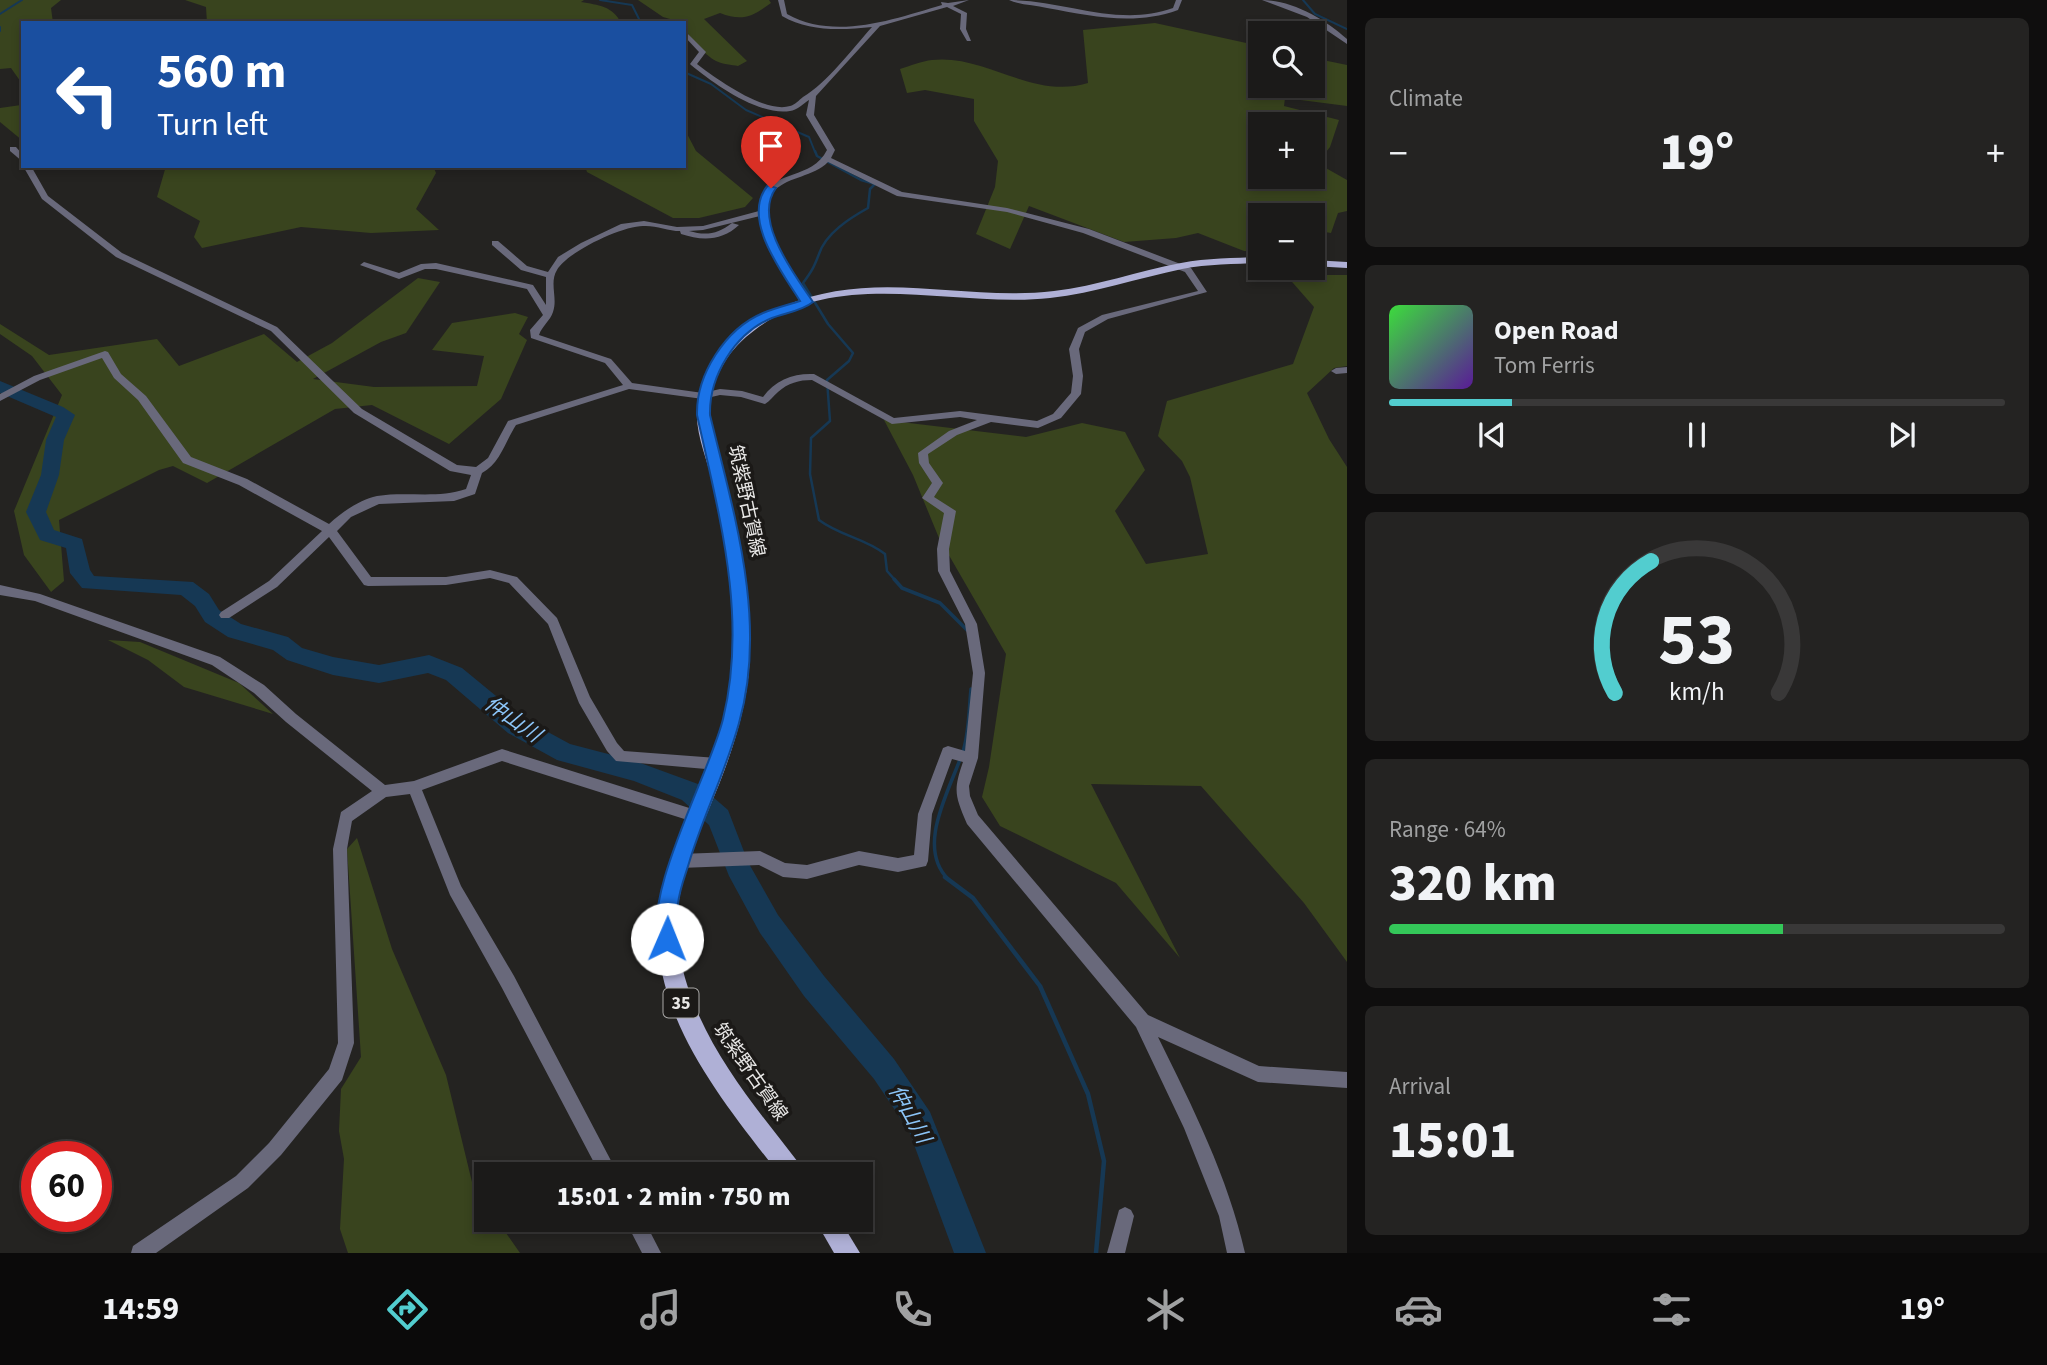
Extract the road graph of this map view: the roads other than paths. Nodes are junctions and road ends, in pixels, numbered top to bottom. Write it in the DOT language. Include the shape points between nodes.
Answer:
graph roads {
  1 [pos="781,0"];
  2 [pos="935,0"];
  3 [pos="966,0"];
  4 [pos="1012,0"];
  5 [pos="1179,0"];
  6 [pos="1265,0"];
  7 [pos="945,4"];
  8 [pos="1303,4"];
  9 [pos="1313,18"];
  10 [pos="878,26"];
  11 [pos="686,34"];
  12 [pos="969,40"];
  13 [pos="1347,42"];
  14 [pos="813,96"];
  15 [pos="13,149"];
  16 [pos="21,158"];
  17 [pos="828,159"];
  18 [pos="28,168"];
  19 [pos="764,212"];
  20 [pos="495,243"];
  21 [pos="1248,261"];
  22 [pos="1325,264"];
  23 [pos="364,265"];
  24 [pos="1347,265"];
  25 [pos="1177,267"];
  26 [pos="550,275"];
  27 [pos="807,302"];
  28 [pos="548,315"];
  29 [pos="629,386"];
  30 [pos="703,396"];
  31 [pos="0,398"];
  32 [pos="992,418"];
  33 [pos="477,471"];
  34 [pos="330,530"];
  35 [pos="0,590"];
  36 [pos="225,615"];
  37 [pos="971,758"];
  38 [pos="715,769"];
  39 [pos="414,787"];
  40 [pos="383,791"];
  41 [pos="699,811"];
  42 [pos="711,859"];
  43 [pos="680,861"];
  44 [pos="1142,1021"];
  45 [pos="1347,1080"];
  46 [pos="603,1162"];
  47 [pos="784,1162"];
  48 [pos="1125,1216"];
  49 [pos="641,1232"];
  50 [pos="835,1232"];
  51 [pos="140,1253"];
  52 [pos="652,1253"];
  53 [pos="848,1253"];
  54 [pos="1116,1253"];
  55 [pos="1236,1253"];
  1 -- 10 [label="street" via="784,15 793,20 845,29"];
  2 -- 7 [label="street"];
  3 -- 7 [label="street"];
  4 -- 5 [label="street" via="1141,16 1169,12"];
  6 -- 9 [label="street"];
  7 -- 10 [label="street"];
  7 -- 12 [label="street" via="964,13 963,29"];
  8 -- 9 [label="street"];
  9 -- 13 [label="street"];
  10 -- 14 [label="street"];
  11 -- 14 [label="street" via="703,52 693,64 744,97 786,109"];
  14 -- 17 [label="street" via="810,115 831,150"];
  15 -- 16 [label="street"];
  17 -- 19 [label="street" via="771,188 765,195"];
  17 -- 25 [label="street" via="900,194 1034,216"];
  18 -- 33 [label="street" via="45,197 119,255 274,329 358,411 454,468"];
  19 -- 26 [label="street" via="736,220 727,231 708,238 644,223 614,229 561,259"];
  19 -- 27 [label="street" via="772,246"];
  20 -- 26 [label="street" via="524,268"];
  21 -- 25 [label="main road"];
  22 -- 24 [label="main road"];
  23 -- 28 [label="street" via="399,276 436,265 521,283 537,295"];
  25 -- 27 [label="main road" via="1069,293 994,296 891,289"];
  25 -- 32 [label="street" via="1188,270 1203,292 1105,317 1081,330 1074,349 1076,394 1057,416 1038,425"];
  26 -- 28 [label="street"];
  27 -- 30 [label="main road" via="750,326 729,345"];
  28 -- 29 [label="street" via="534,336 608,361"];
  29 -- 30 [label="street"];
  29 -- 33 [label="street" via="512,423 491,462"];
  30 -- 32 [label="street" via="720,392 765,401 771,390 786,382 814,377 892,421 960,414"];
  30 -- 38 [label="main road, 筑紫野古賀線 / 35" via="742,615 740,681"];
  31 -- 34 [label="street" via="37,378 105,354 117,376 142,398 187,460 243,482"];
  32 -- 37 [label="street" via="953,433 923,453 924,463 938,483 927,498 950,512 944,571 976,643 979,673"];
  33 -- 34 [label="street" via="471,491 454,497 377,500 347,514"];
  34 -- 36 [label="street" via="264,590"];
  34 -- 38 [label="street" via="368,582 446,581 491,574 513,580 553,621 584,699 621,757"];
  35 -- 40 [label="street" via="36,597 216,661 259,689"];
  37 -- 42 [label="street" via="948,752 925,814 921,861 898,865 859,858 807,872 783,870 760,858"];
  37 -- 44 [label="street" via="962,786 972,820"];
  38 -- 41 [label="main road, 筑紫野古賀線 / 35"];
  39 -- 40 [label="street"];
  39 -- 41 [label="street" via="502,755"];
  39 -- 46 [label="street" via="455,890"];
  40 -- 51 [label="street" via="346,817 342,828 346,1043 336,1074 242,1182"];
  41 -- 43 [label="main road, 筑紫野古賀線 / 35"];
  42 -- 43 [label="street"];
  43 -- 47 [label="main road, 筑紫野古賀線 / 35" via="668,903 667,939 674,983 690,1028 717,1074"];
  44 -- 45 [label="street" via="1258,1074"];
  44 -- 55 [label="street" via="1191,1124 1228,1216"];
  48 -- 54 [label="street"];
  49 -- 52 [label="street"];
  50 -- 53 [label="main road"];
}
